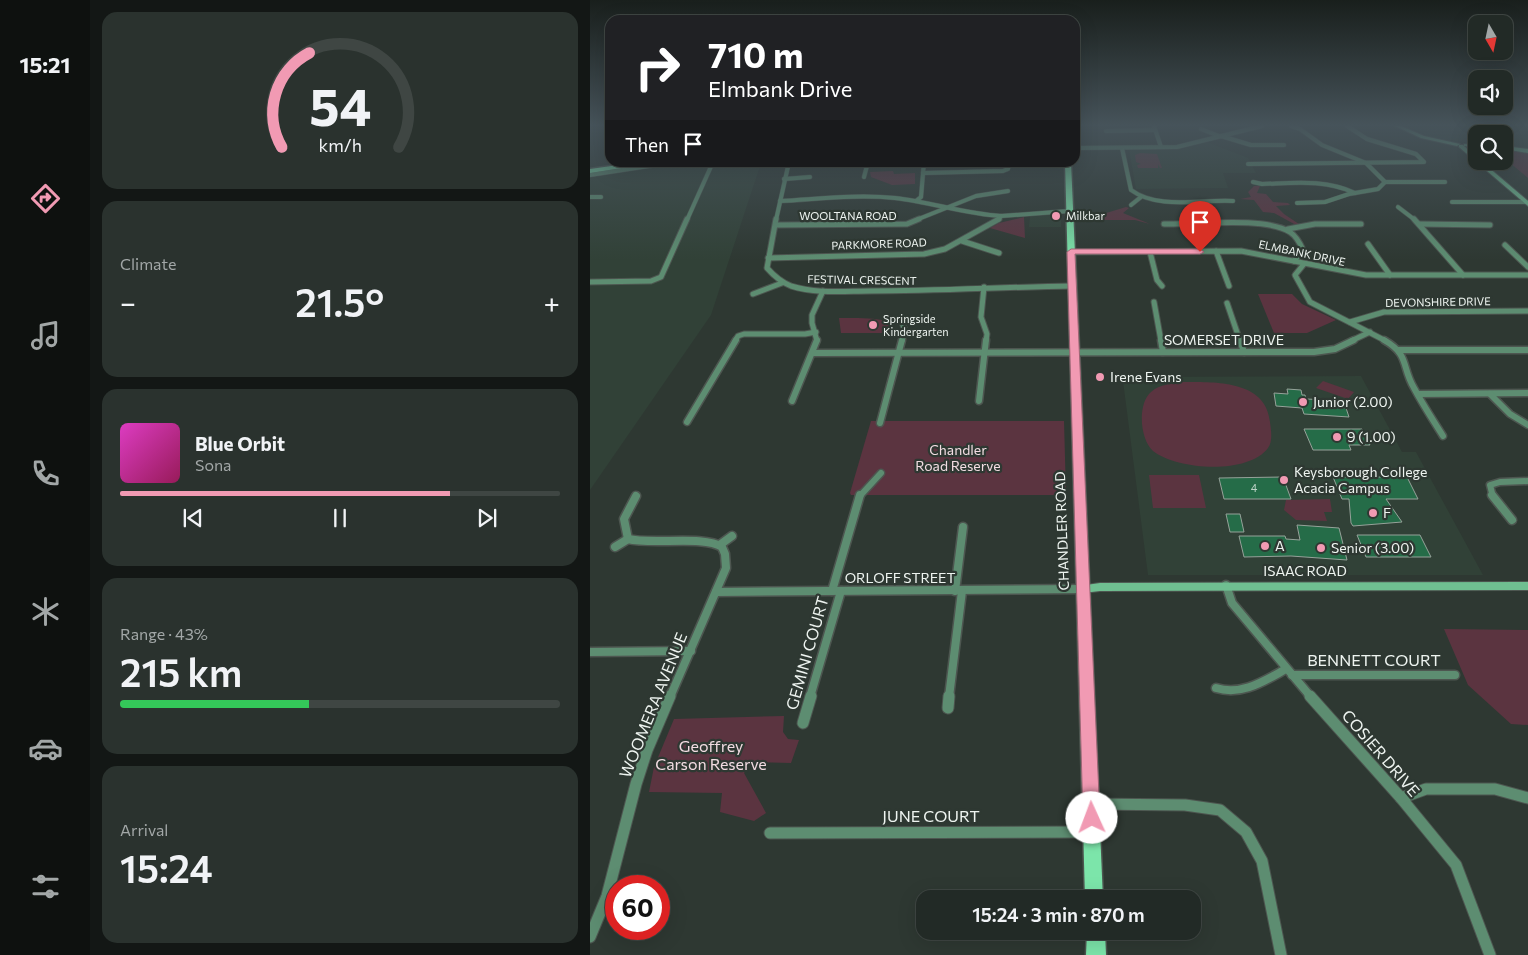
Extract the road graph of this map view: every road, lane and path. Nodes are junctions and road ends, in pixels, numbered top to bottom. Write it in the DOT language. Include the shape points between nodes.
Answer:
graph roads {
  1 [pos="709,171"];
  2 [pos="786,171"];
  3 [pos="866,171"];
  4 [pos="1005,171"];
  5 [pos="1068,171"];
  6 [pos="1127,171"];
  7 [pos="1374,171"];
  8 [pos="1489,171"];
  9 [pos="923,173"];
  10 [pos="810,177"];
  11 [pos="864,177"];
  12 [pos="784,179"];
  13 [pos="1252,182"];
  14 [pos="1385,182"];
  15 [pos="1445,182"];
  16 [pos="1008,191"];
  17 [pos="1355,193"];
  18 [pos="590,197"];
  19 [pos="601,197"];
  20 [pos="1141,197"];
  21 [pos="780,200"];
  22 [pos="916,201"];
  23 [pos="1233,201"];
  24 [pos="1452,202"];
  25 [pos="1297,203"];
  26 [pos="1527,203"];
  27 [pos="1131,205"];
  28 [pos="1398,207"];
  29 [pos="946,208"];
  30 [pos="1069,211"];
  31 [pos="1001,216"];
  32 [pos="1164,224"];
  33 [pos="1361,224"];
  34 [pos="1419,224"];
  35 [pos="776,225"];
  36 [pos="1490,225"];
  37 [pos="1288,229"];
  38 [pos="962,241"];
  39 [pos="1368,244"];
  40 [pos="1505,245"];
  41 [pos="1216,251"];
  42 [pos="1071,252"];
  43 [pos="1150,252"];
  44 [pos="999,253"];
  45 [pos="768,258"];
  46 [pos="1294,261"];
  47 [pos="1304,264"];
  48 [pos="1528,267"];
  49 [pos="1463,274"];
  50 [pos="1390,275"];
  51 [pos="1528,275"];
  52 [pos="590,282"];
  53 [pos="782,283"];
  54 [pos="984,286"];
  55 [pos="1072,286"];
  56 [pos="1162,286"];
  57 [pos="1229,286"];
  58 [pos="823,291"];
  59 [pos="753,294"];
  60 [pos="1154,302"];
  61 [pos="1227,303"];
  62 [pos="1528,311"];
  63 [pos="1350,322"];
  64 [pos="903,325"];
  65 [pos="816,332"];
  66 [pos="1370,332"];
  67 [pos="1398,350"];
  68 [pos="1528,350"];
  69 [pos="1163,352"];
  70 [pos="1244,352"];
  71 [pos="814,353"];
  72 [pos="899,353"];
  73 [pos="986,353"];
  74 [pos="1075,353"];
  75 [pos="1528,393"];
  76 [pos="1418,394"];
  77 [pos="1490,394"];
  78 [pos="792,401"];
  79 [pos="979,401"];
  80 [pos="687,422"];
  81 [pos="880,423"];
  82 [pos="1528,425"];
  83 [pos="1443,436"];
  84 [pos="881,472"];
  85 [pos="1528,482"];
  86 [pos="636,496"];
  87 [pos="1512,520"];
  88 [pos="963,527"];
  89 [pos="732,536"];
  90 [pos="628,539"];
  91 [pos="720,544"];
  92 [pos="615,547"];
  93 [pos="1226,585"];
  94 [pos="1528,586"];
  95 [pos="1083,589"];
  96 [pos="836,591"];
  97 [pos="959,591"];
  98 [pos="716,592"];
  99 [pos="692,651"];
  100 [pos="590,652"];
  101 [pos="1289,672"];
  102 [pos="1455,676"];
  103 [pos="1216,688"];
  104 [pos="948,708"];
  105 [pos="803,723"];
  106 [pos="1401,798"];
  107 [pos="1528,798"];
  108 [pos="1091,804"];
  109 [pos="1092,832"];
  110 [pos="770,833"];
  111 [pos="1094,890"];
  112 [pos="590,937"];
  113 [pos="1096,940"];
  114 [pos="1096,955"];
  115 [pos="1281,955"];
  116 [pos="1490,955"];
  1 -- 52 [label="street" via="661,277 651,281"];
  2 -- 12 [label="street"];
  3 -- 11 [label="street"];
  4 -- 9 [label="street"];
  5 -- 30 [label="main road, CHANDLER ROAD"];
  6 -- 20 [label="street" via="1131,190"];
  7 -- 14 [label="street"];
  8 -- 26 [label="street"];
  9 -- 22 [label="street" via="921,197"];
  10 -- 12 [label="street"];
  12 -- 21 [label="street"];
  13 -- 17 [label="street" via="1326,184 1341,186"];
  14 -- 15 [label="street"];
  14 -- 17 [label="street" via="1378,189"];
  16 -- 29 [label="street, WOOLTANA ROAD" via="983,193"];
  17 -- 25 [label="street" via="1318,204"];
  18 -- 19 [label="street"];
  20 -- 23 [label="street"];
  20 -- 27 [label="street"];
  21 -- 22 [label="street" via="877,197"];
  21 -- 35 [label="street"];
  22 -- 29 [label="street"];
  24 -- 26 [label="street"];
  28 -- 34 [label="street"];
  29 -- 31 [label="street" via="969,214"];
  29 -- 35 [label="street, WOOLTANA ROAD" via="907,224"];
  30 -- 31 [label="street"];
  30 -- 42 [label="main road, CHANDLER ROAD"];
  31 -- 38 [label="street, PARKMORE ROAD" via="998,221"];
  32 -- 37 [label="street" via="1256,224"];
  33 -- 37 [label="street" via="1308,225"];
  34 -- 36 [label="street"];
  34 -- 49 [label="street"];
  35 -- 45 [label="street"];
  37 -- 46 [label="street" via="1303,250"];
  38 -- 44 [label="street"];
  38 -- 45 [label="street, PARKMORE ROAD" via="945,250 916,255"];
  39 -- 50 [label="street"];
  40 -- 48 [label="street"];
  41 -- 43 [label="street, ELMBANK DRIVE"];
  41 -- 46 [label="street, ELMBANK DRIVE" via="1257,253"];
  41 -- 57 [label="street"];
  42 -- 43 [label="street, ELMBANK DRIVE"];
  42 -- 55 [label="main road, CHANDLER ROAD"];
  43 -- 56 [label="street" via="1157,280"];
  45 -- 53 [label="street" via="767,268"];
  46 -- 47 [label="street, ELMBANK DRIVE"];
  47 -- 50 [label="street, ELMBANK DRIVE" via="1349,273"];
  47 -- 63 [label="street" via="1295,275 1304,295 1316,306"];
  49 -- 50 [label="street, ELMBANK DRIVE"];
  49 -- 51 [label="street, ELMBANK DRIVE"];
  53 -- 58 [label="street, FESTIVAL CRESCENT"];
  53 -- 59 [label="street"];
  54 -- 55 [label="street, FESTIVAL CRESCENT"];
  54 -- 58 [label="street, FESTIVAL CRESCENT" via="938,291"];
  54 -- 73 [label="street" via="981,317 987,334"];
  55 -- 74 [label="main road, CHANDLER ROAD"];
  58 -- 65 [label="street" via="812,313"];
  60 -- 69 [label="street"];
  61 -- 70 [label="street"];
  62 -- 63 [label="street, DEVONSHIRE DRIVE" via="1384,312"];
  63 -- 66 [label="street"];
  64 -- 72 [label="street" via="905,330"];
  65 -- 71 [label="street" via="818,343"];
  65 -- 80 [label="street" via="738,336"];
  66 -- 67 [label="street"];
  66 -- 70 [label="street, SOMERSET DRIVE" via="1335,348 1314,352"];
  67 -- 68 [label="street"];
  67 -- 76 [label="street"];
  69 -- 70 [label="street, SOMERSET DRIVE"];
  69 -- 74 [label="street, SOMERSET DRIVE"];
  71 -- 72 [label="street, SOMERSET DRIVE"];
  71 -- 78 [label="street"];
  72 -- 73 [label="street, SOMERSET DRIVE"];
  72 -- 81 [label="street"];
  73 -- 74 [label="street, SOMERSET DRIVE"];
  73 -- 79 [label="street"];
  74 -- 95 [label="main road, CHANDLER ROAD"];
  75 -- 77 [label="street"];
  76 -- 77 [label="street"];
  76 -- 83 [label="street"];
  77 -- 82 [label="street" via="1510,414"];
  84 -- 96 [label="street, GEMINI COURT" via="860,494"];
  85 -- 87 [label="street" via="1490,485 1492,494"];
  86 -- 90 [label="street" via="624,519"];
  88 -- 97 [label="street"];
  89 -- 91 [label="street"];
  90 -- 91 [label="street"];
  90 -- 92 [label="street"];
  91 -- 98 [label="street, WOOMERA AVENUE" via="725,550 726,568"];
  93 -- 94 [label="street, ISAAC ROAD"];
  93 -- 95 [label="street, ISAAC ROAD"];
  93 -- 101 [label="street, COSIER DRIVE" via="1232,603"];
  95 -- 97 [label="street, ORLOFF STREET"];
  95 -- 108 [label="main road, CHANDLER ROAD"];
  96 -- 97 [label="street, ORLOFF STREET"];
  96 -- 98 [label="street, ORLOFF STREET"];
  96 -- 105 [label="street, GEMINI COURT"];
  97 -- 104 [label="street"];
  98 -- 99 [label="street, WOOMERA AVENUE"];
  99 -- 100 [label="street"];
  99 -- 112 [label="street, WOOMERA AVENUE" via="647,750 607,896"];
  101 -- 102 [label="street, BENNETT COURT"];
  101 -- 103 [label="street" via="1235,692"];
  101 -- 106 [label="street, COSIER DRIVE"];
  106 -- 107 [label="street" via="1426,789 1495,789"];
  106 -- 116 [label="street, COSIER DRIVE" via="1456,865"];
  108 -- 109 [label="main road, CHANDLER ROAD"];
  108 -- 115 [label="street" via="1185,805 1220,810 1246,832 1262,861"];
  109 -- 110 [label="street, JUNE COURT"];
  109 -- 111 [label="main road, CHANDLER ROAD"];
  113 -- 114 [label="main road"];
}
